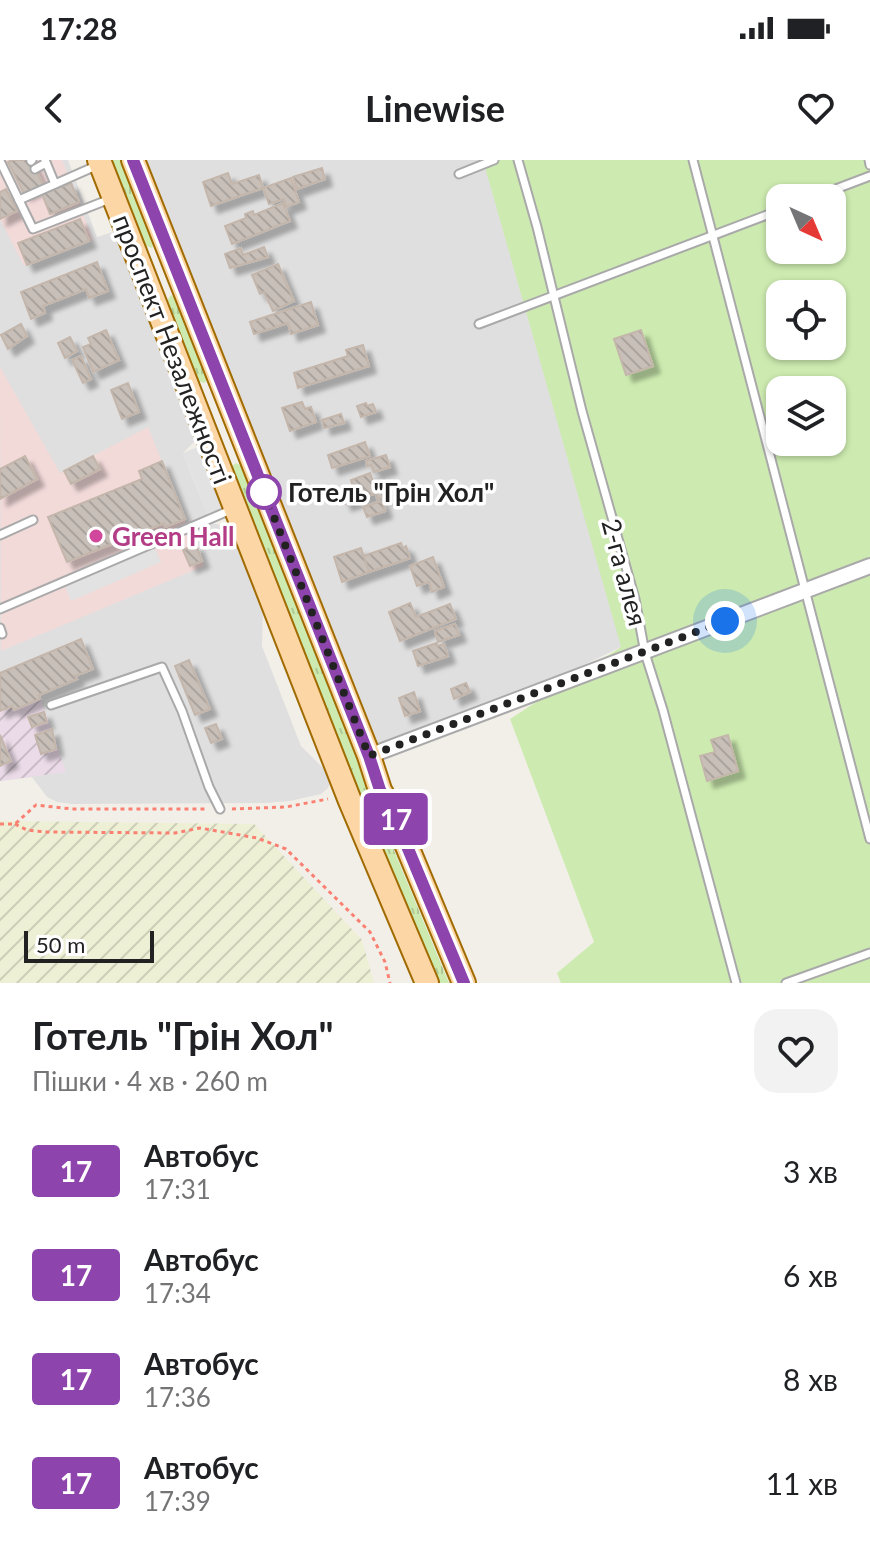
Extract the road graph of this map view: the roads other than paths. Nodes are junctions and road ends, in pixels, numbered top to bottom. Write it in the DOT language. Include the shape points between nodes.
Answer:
graph roads {
  1 [pos="133,160"];
  2 [pos="494,160"];
  3 [pos="518,160"];
  4 [pos="693,160"];
  5 [pos="0,161"];
  6 [pos="45,162"];
  7 [pos="100,162"];
  8 [pos="33,163"];
  9 [pos="459,174"];
  10 [pos="870,176"];
  11 [pos="55,184"];
  12 [pos="846,185"];
  13 [pos="114,197"];
  14 [pos="19,200"];
  15 [pos="766,215"];
  16 [pos="713,235"];
  17 [pos="174,266"];
  18 [pos="145,278"];
  19 [pos="555,296"];
  20 [pos="479,324"];
  21 [pos="234,418"];
  22 [pos="205,429"];
  23 [pos="235,508"];
  24 [pos="33,520"];
  25 [pos="0,535"];
  26 [pos="870,566"];
  27 [pos="805,589"];
  28 [pos="0,609"];
  29 [pos="645,653"];
  30 [pos="51,705"];
  31 [pos="369,756"];
  32 [pos="220,809"];
  33 [pos="394,815"];
  34 [pos="363,827"];
  35 [pos="870,839"];
  36 [pos="870,953"];
  37 [pos="427,983"];
  38 [pos="464,983"];
  39 [pos="736,983"];
  40 [pos="786,983"];
  1 -- 17 [label="main road, проспект Незалежності"];
  2 -- 9 [label="lane"];
  3 -- 19 [label="lane, 2-га алея"];
  4 -- 16 [label="lane"];
  5 -- 14 [label="lane"];
  6 -- 8 [label="lane"];
  6 -- 11 [label="lane"];
  7 -- 11 [label="lane"];
  7 -- 13 [label="main road, проспект Незалежності"];
  10 -- 12 [label="lane"];
  11 -- 14 [label="lane"];
  13 -- 14 [label="lane" via="33,229"];
  13 -- 18 [label="main road, проспект Незалежності"];
  15 -- 16 [label="lane"];
  16 -- 19 [label="lane"];
  16 -- 27 [label="lane"];
  17 -- 18 [label="main road"];
  17 -- 21 [label="main road, проспект Незалежності"];
  18 -- 22 [label="main road, проспект Незалежності"];
  19 -- 20 [label="lane"];
  19 -- 29 [label="lane, 2-га алея"];
  21 -- 22 [label="main road"];
  21 -- 31 [label="main road, проспект Незалежності"];
  22 -- 23 [label="main road, проспект Незалежності"];
  23 -- 28 [label="lane"];
  23 -- 34 [label="main road, проспект Незалежності"];
  24 -- 25 [label="lane"];
  26 -- 27 [label="street"];
  27 -- 29 [label="street"];
  27 -- 35 [label="lane"];
  29 -- 31 [label="street"];
  29 -- 39 [label="lane, 2-га алея"];
  30 -- 32 [label="lane" via="162,667"];
  31 -- 33 [label="main road, проспект Незалежності"];
  33 -- 34 [label="main road"];
  33 -- 38 [label="main road, проспект Незалежності"];
  34 -- 37 [label="main road, проспект Незалежності"];
  36 -- 40 [label="lane"];
}
